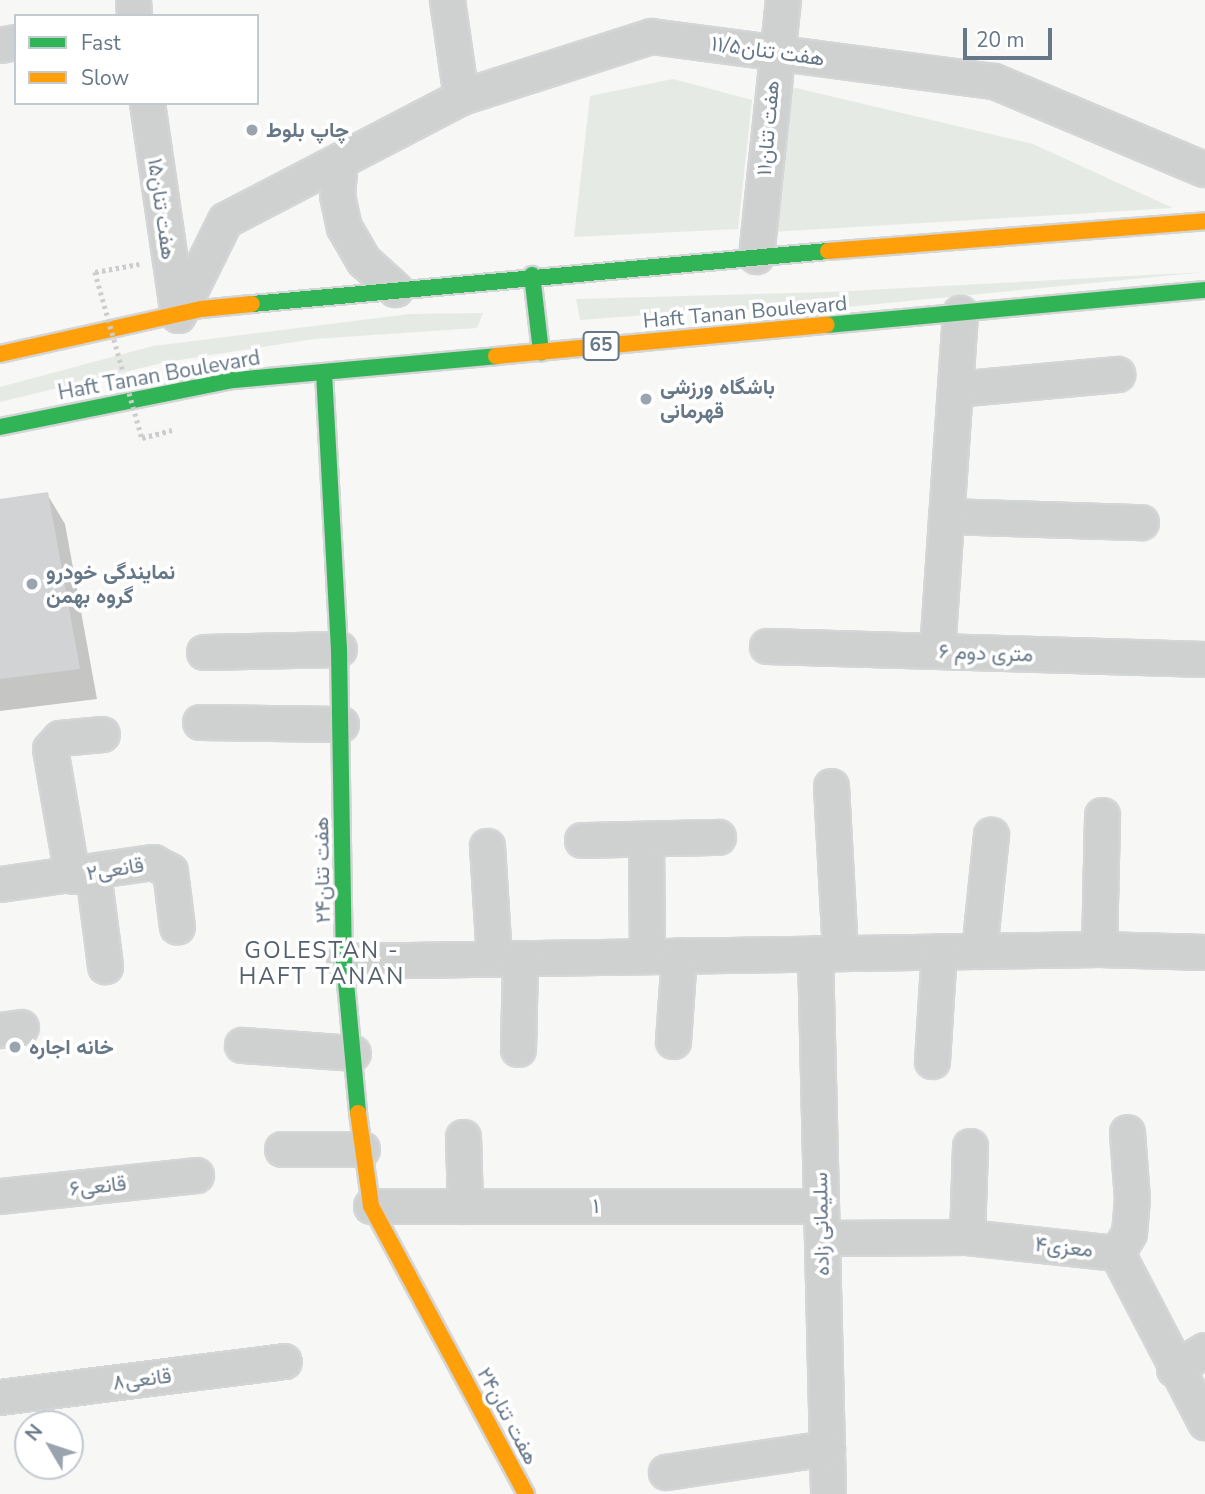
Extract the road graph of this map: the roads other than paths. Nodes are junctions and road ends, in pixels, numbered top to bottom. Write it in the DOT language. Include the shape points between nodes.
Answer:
graph roads {
  1 [pos="447,0"];
  2 [pos="783,0"];
  3 [pos="775,52"];
  4 [pos="461,97"];
  5 [pos="147,105"];
  6 [pos="340,161"];
  7 [pos="1204,166"];
  8 [pos="1205,221"];
  9 [pos="756,256"];
  10 [pos="531,275"];
  11 [pos="395,289"];
  12 [pos="1205,290"];
  13 [pos="960,313"];
  14 [pos="178,314"];
  15 [pos="541,352"];
  16 [pos="0,354"];
  17 [pos="324,373"];
  18 [pos="1117,374"];
  19 [pos="956,389"];
  20 [pos="0,428"];
  21 [pos="946,516"];
  22 [pos="1142,522"];
  23 [pos="766,646"];
  24 [pos="340,649"];
  25 [pos="936,651"];
  26 [pos="204,652"];
  27 [pos="1205,659"];
  28 [pos="200,722"];
  29 [pos="341,724"];
  30 [pos="102,734"];
  31 [pos="831,786"];
  32 [pos="1102,815"];
  33 [pos="991,835"];
  34 [pos="718,837"];
  35 [pos="646,839"];
  36 [pos="582,840"];
  37 [pos="487,846"];
  38 [pos="82,874"];
  39 [pos="0,884"];
  40 [pos="177,927"];
  41 [pos="1099,949"];
  42 [pos="939,951"];
  43 [pos="979,951"];
  44 [pos="1205,952"];
  45 [pos="827,953"];
  46 [pos="663,956"];
  47 [pos="507,958"];
  48 [pos="345,961"];
  49 [pos="105,966"];
  50 [pos="673,1041"];
  51 [pos="242,1045"];
  52 [pos="518,1049"];
  53 [pos="353,1054"];
  54 [pos="932,1061"];
  55 [pos="1127,1132"];
  56 [pos="463,1137"];
  57 [pos="970,1146"];
  58 [pos="282,1149"];
  59 [pos="362,1149"];
  60 [pos="196,1175"];
  61 [pos="0,1196"];
  62 [pos="371,1206"];
  63 [pos="465,1206"];
  64 [pos="821,1222"];
  65 [pos="967,1237"];
  66 [pos="1118,1253"];
  67 [pos="1205,1350"];
  68 [pos="284,1361"];
  69 [pos="1174,1368"];
  70 [pos="0,1397"];
  71 [pos="1205,1422"];
  72 [pos="827,1448"];
  73 [pos="666,1472"];
  74 [pos="526,1494"];
  75 [pos="828,1494"];
  1 -- 4 [label="street"];
  2 -- 3 [label="street, هفت تنان۱۱"];
  3 -- 4 [label="street, ۱۱/۵هفت تنان" via="651,36"];
  3 -- 7 [label="street, ۱۱/۵هفت تنان" via="994,81"];
  3 -- 9 [label="street, هفت تنان۱۱"];
  4 -- 6 [label="street, ۱۱/۵هفت تنان"];
  5 -- 14 [label="street, هفت تنان۱۵"];
  6 -- 11 [label="street" via="337,195 344,227 364,261"];
  6 -- 14 [label="street, ۱۱/۵هفت تنان" via="225,220"];
  8 -- 9 [label="main road"];
  9 -- 10 [label="main road"];
  10 -- 11 [label="main road"];
  10 -- 15 [label="main road"];
  11 -- 14 [label="main road"];
  12 -- 13 [label="main road, Haft Tanan Boulevard / 65"];
  13 -- 15 [label="main road, Haft Tanan Boulevard / 65"];
  13 -- 19 [label="street"];
  14 -- 16 [label="main road"];
  15 -- 17 [label="main road, Haft Tanan Boulevard / 65"];
  17 -- 20 [label="main road, Haft Tanan Boulevard / 65" via="234,380"];
  17 -- 24 [label="main road, هفت تنان۲۴"];
  18 -- 19 [label="street"];
  19 -- 21 [label="street"];
  21 -- 22 [label="street"];
  21 -- 25 [label="street"];
  23 -- 25 [label="street, ۶ متری دوم"];
  24 -- 26 [label="street"];
  24 -- 29 [label="main road, هفت تنان۲۴"];
  25 -- 27 [label="street, ۶ متری دوم"];
  28 -- 29 [label="street"];
  29 -- 48 [label="main road, هفت تنان۲۴"];
  30 -- 38 [label="street" via="60,738 50,749"];
  31 -- 45 [label="street, سلیمانی زاده"];
  32 -- 41 [label="street"];
  33 -- 43 [label="street"];
  34 -- 35 [label="street"];
  35 -- 36 [label="street"];
  35 -- 46 [label="street"];
  37 -- 47 [label="street"];
  38 -- 39 [label="street, ۲قانعی"];
  38 -- 40 [label="street, ۲قانعی" via="153,862 163,865 170,871"];
  38 -- 49 [label="street"];
  41 -- 43 [label="street"];
  41 -- 44 [label="street"];
  42 -- 43 [label="street"];
  42 -- 45 [label="street"];
  42 -- 54 [label="street"];
  45 -- 46 [label="street"];
  45 -- 64 [label="street, سلیمانی زاده"];
  46 -- 47 [label="street"];
  46 -- 50 [label="street"];
  47 -- 48 [label="street"];
  47 -- 52 [label="street"];
  48 -- 53 [label="main road, هفت تنان۲۴"];
  51 -- 53 [label="street"];
  53 -- 59 [label="main road, هفت تنان۲۴"];
  55 -- 66 [label="street" via="1132,1199 1129,1233"];
  56 -- 63 [label="street"];
  57 -- 65 [label="street"];
  58 -- 59 [label="street"];
  59 -- 62 [label="main road, هفت تنان۲۴"];
  60 -- 61 [label="street, ۶قانعی"];
  62 -- 63 [label="street, ۱"];
  62 -- 74 [label="main road, هفت تنان۲۴"];
  63 -- 64 [label="street, ۱"];
  64 -- 65 [label="street, ۴معزی"];
  64 -- 72 [label="street, سلیمانی زاده"];
  65 -- 66 [label="street, ۴معزی"];
  66 -- 69 [label="street, ۴معزی"];
  67 -- 69 [label="street"];
  68 -- 70 [label="street, ۸قانعی"];
  69 -- 71 [label="street, ۴معزی"];
  72 -- 73 [label="street"];
  72 -- 75 [label="street, سلیمانی زاده"];
}
